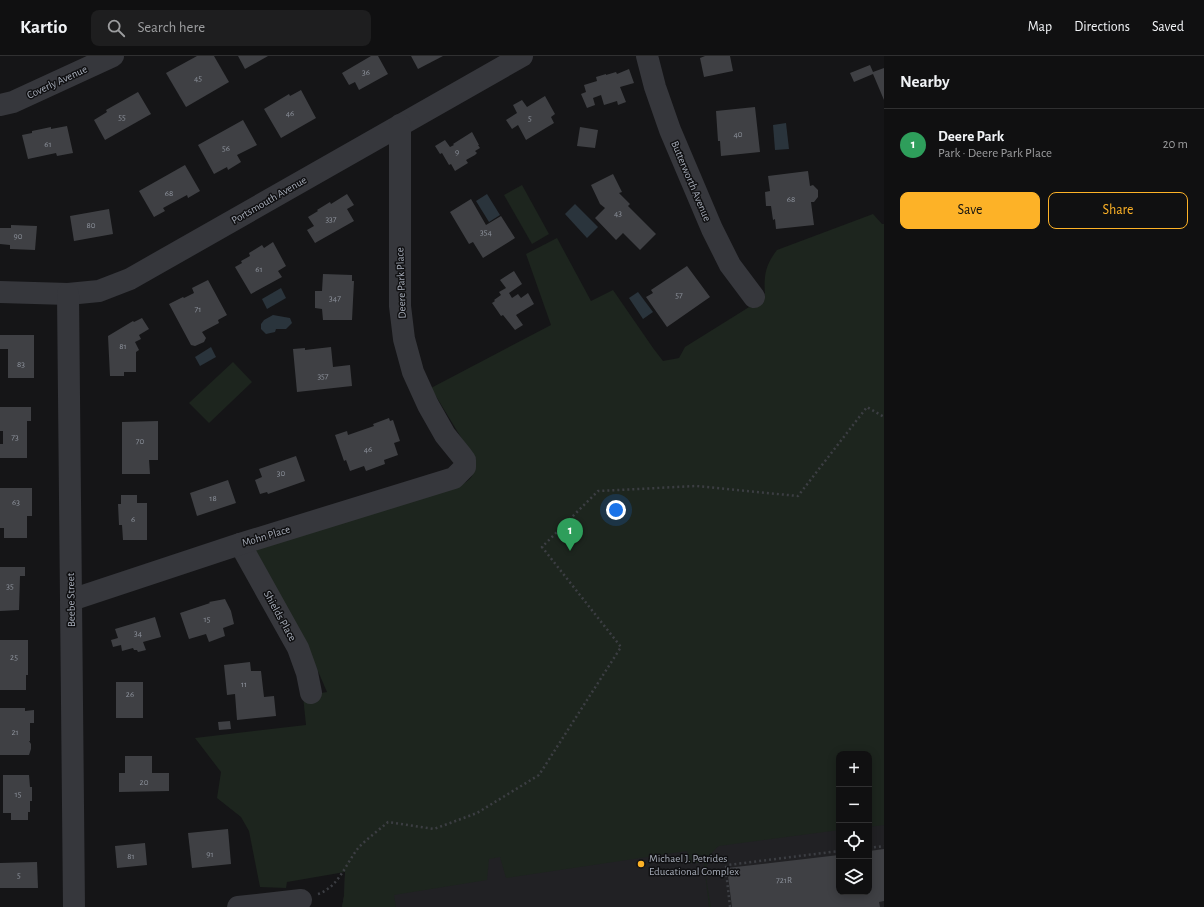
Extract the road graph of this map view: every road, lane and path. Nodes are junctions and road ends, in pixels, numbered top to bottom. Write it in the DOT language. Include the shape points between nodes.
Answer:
graph roads {
  1 [pos="112,56"];
  2 [pos="522,56"];
  3 [pos="648,56"];
  4 [pos="0,105"];
  5 [pos="400,125"];
  6 [pos="0,292"];
  7 [pos="68,294"];
  8 [pos="754,297"];
  9 [pos="884,417"];
  10 [pos="461,472"];
  11 [pos="240,544"];
  12 [pos="71,600"];
  13 [pos="311,692"];
  14 [pos="884,846"];
  15 [pos="872,848"];
  16 [pos="836,851"];
  17 [pos="301,900"];
  18 [pos="74,907"];
  19 [pos="238,907"];
  20 [pos="730,907"];
  1 -- 4 [label="street, Coverly Avenue" via="13,102"];
  2 -- 5 [label="street, Portsmouth Avenue"];
  3 -- 8 [label="street, Butterworth Avenue" via="655,87 670,130 712,229 730,265"];
  5 -- 7 [label="street, Portsmouth Avenue" via="130,279 99,291"];
  5 -- 10 [label="street, Deere Park Place" via="400,306 404,339 428,405 445,435 465,460 465,467"];
  6 -- 7 [label="street, Portsmouth Avenue"];
  7 -- 12 [label="street, Beebe Street"];
  9 -- 17 [label="path" via="867,406 798,496 696,486 598,491 542,547 622,647 539,775 477,813 434,829 388,822 359,848 339,877 324,892"];
  10 -- 11 [label="street, Mohn Place" via="454,478"];
  11 -- 12 [label="street, Mohn Place"];
  11 -- 13 [label="street, Shields Place" via="298,648"];
  12 -- 18 [label="street, Beebe Street"];
  14 -- 15 [label="path"];
  16 -- 20 [label="path" via="726,866"];
  17 -- 19 [label="street"];
}
